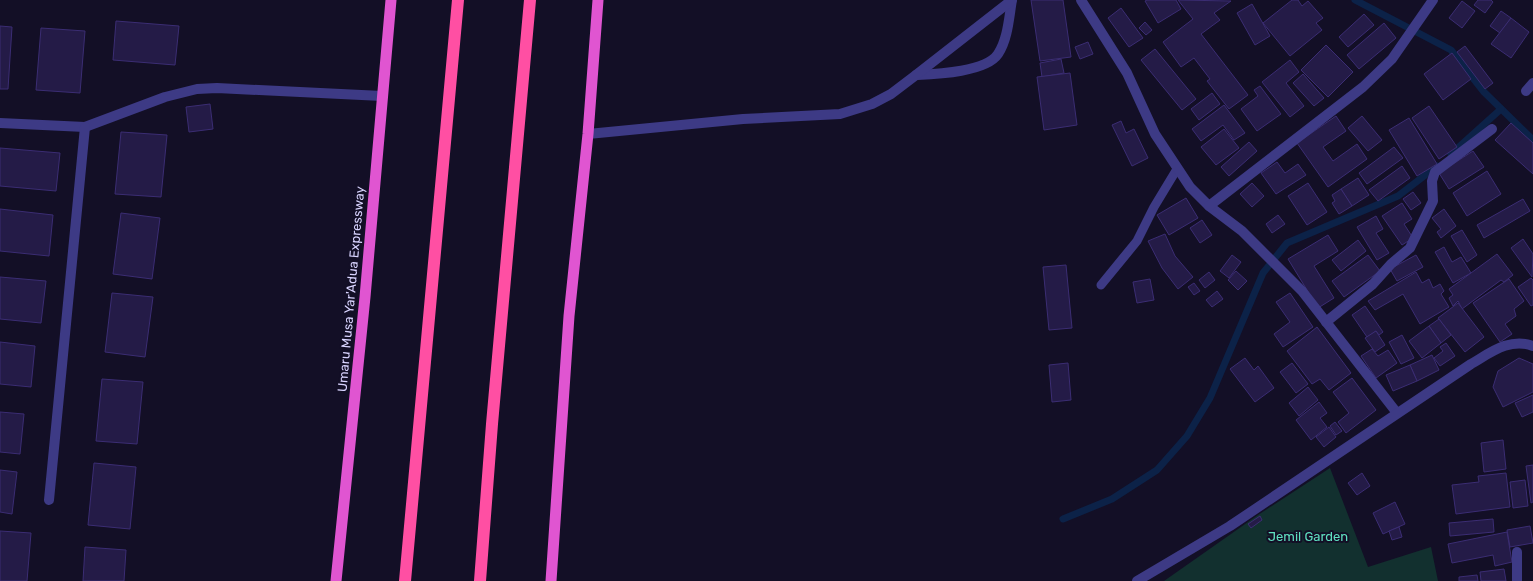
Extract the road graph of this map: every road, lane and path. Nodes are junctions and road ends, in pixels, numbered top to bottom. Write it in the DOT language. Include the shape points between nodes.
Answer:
graph roads {
  1 [pos="391,0"];
  2 [pos="458,0"];
  3 [pos="530,0"];
  4 [pos="598,0"];
  5 [pos="1012,0"];
  6 [pos="1081,0"];
  7 [pos="1433,0"];
  8 [pos="916,75"];
  9 [pos="1533,83"];
  10 [pos="1526,91"];
  11 [pos="382,96"];
  12 [pos="0,123"];
  13 [pos="85,127"];
  14 [pos="1492,129"];
  15 [pos="588,134"];
  16 [pos="1177,169"];
  17 [pos="1209,206"];
  18 [pos="1101,285"];
  19 [pos="1326,322"];
  20 [pos="1533,346"];
  21 [pos="1397,413"];
  22 [pos="49,500"];
  23 [pos="1517,552"];
  24 [pos="336,581"];
  25 [pos="405,581"];
  26 [pos="480,581"];
  27 [pos="551,581"];
  28 [pos="1136,581"];
  29 [pos="1517,581"];
  1 -- 11 [label="highway, Umaru Musa Yar'Adua Expressway"];
  2 -- 25 [label="highway"];
  3 -- 26 [label="highway"];
  4 -- 15 [label="highway"];
  5 -- 8 [label="street"];
  5 -- 8 [label="street" via="1006,34 998,54 989,62 947,73"];
  6 -- 16 [label="street" via="1126,73 1156,134"];
  7 -- 17 [label="street" via="1392,59 1363,87"];
  8 -- 15 [label="street" via="891,94 872,104 840,114"];
  9 -- 10 [label="street"];
  11 -- 13 [label="street" via="197,89 165,97"];
  11 -- 24 [label="highway, Umaru Musa Yar'Adua Expressway" via="365,297"];
  12 -- 13 [label="street"];
  13 -- 22 [label="street"];
  14 -- 19 [label="street" via="1435,172 1432,181 1434,201 1410,248 1391,264 1374,284"];
  15 -- 27 [label="highway" via="569,316"];
  16 -- 17 [label="street"];
  16 -- 18 [label="lane" via="1137,241"];
  17 -- 19 [label="street" via="1242,231 1302,291"];
  19 -- 21 [label="street"];
  20 -- 21 [label="street" via="1514,343 1505,345 1471,364"];
  21 -- 28 [label="street" via="1230,526"];
  23 -- 29 [label="street"];
}
